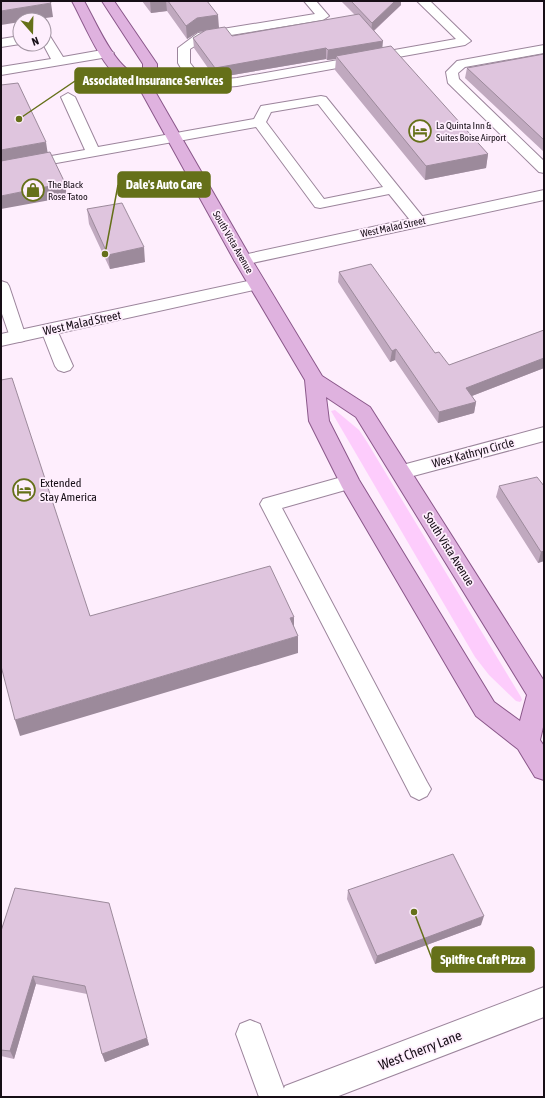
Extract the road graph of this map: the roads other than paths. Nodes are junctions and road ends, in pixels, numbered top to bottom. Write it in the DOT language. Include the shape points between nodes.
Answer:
graph roads {
  1 [pos="78,1"];
  2 [pos="108,1"];
  3 [pos="310,1"];
  4 [pos="423,1"];
  5 [pos="12,41"];
  6 [pos="1,43"];
  7 [pos="52,49"];
  8 [pos="544,49"];
  9 [pos="108,53"];
  10 [pos="59,61"];
  11 [pos="1,71"];
  12 [pos="190,72"];
  13 [pos="142,81"];
  14 [pos="68,97"];
  15 [pos="259,122"];
  16 [pos="174,138"];
  17 [pos="93,152"];
  18 [pos="1,169"];
  19 [pos="544,170"];
  20 [pos="392,189"];
  21 [pos="544,195"];
  22 [pos="419,222"];
  23 [pos="243,260"];
  24 [pos="257,284"];
  25 [pos="1,286"];
  26 [pos="48,330"];
  27 [pos="10,339"];
  28 [pos="64,366"];
  29 [pos="316,380"];
  30 [pos="544,434"];
  31 [pos="402,472"];
  32 [pos="349,482"];
  33 [pos="527,741"];
  34 [pos="544,769"];
  35 [pos="419,789"];
  36 [pos="544,1002"];
  37 [pos="250,1034"];
  38 [pos="273,1097"];
  39 [pos="296,1097"];
  1 -- 9 [label="main road"];
  2 -- 13 [label="main road" via="150,64 150,69"];
  3 -- 12 [label="lane" via="323,16 202,36 184,48 184,63"];
  4 -- 12 [label="lane" via="465,41 237,82 200,85"];
  5 -- 6 [label="lane"];
  7 -- 10 [label="lane"];
  8 -- 19 [label="lane" via="461,64 452,72 453,80"];
  9 -- 10 [label="lane"];
  9 -- 13 [label="main road" via="124,75"];
  10 -- 11 [label="lane"];
  12 -- 13 [label="lane"];
  13 -- 16 [label="main road, South Vista Avenue"];
  14 -- 17 [label="lane"];
  15 -- 16 [label="lane"];
  15 -- 20 [label="lane" via="320,204"];
  15 -- 20 [label="lane" via="266,109 321,100"];
  16 -- 17 [label="lane"];
  16 -- 23 [label="main road, South Vista Avenue"];
  17 -- 18 [label="lane"];
  20 -- 22 [label="lane"];
  21 -- 22 [label="street, West Malad Street"];
  22 -- 23 [label="street, West Malad Street"];
  23 -- 24 [label="main road, South Vista Avenue"];
  24 -- 26 [label="street, West Malad Street"];
  24 -- 29 [label="main road, South Vista Avenue"];
  25 -- 27 [label="lane"];
  26 -- 27 [label="street, West Malad Street"];
  26 -- 28 [label="lane"];
  29 -- 31 [label="main road, South Vista Avenue" via="364,412"];
  29 -- 32 [label="main road, South Vista Avenue" via="319,421"];
  30 -- 31 [label="street, West Kathryn Circle"];
  31 -- 33 [label="main road, South Vista Avenue" via="539,694"];
  32 -- 33 [label="main road, South Vista Avenue" via="485,709"];
  32 -- 35 [label="lane" via="270,504"];
  33 -- 34 [label="main road, South Vista Avenue"];
  36 -- 39 [label="street, West Cherry Lane"];
  37 -- 38 [label="lane"];
}
